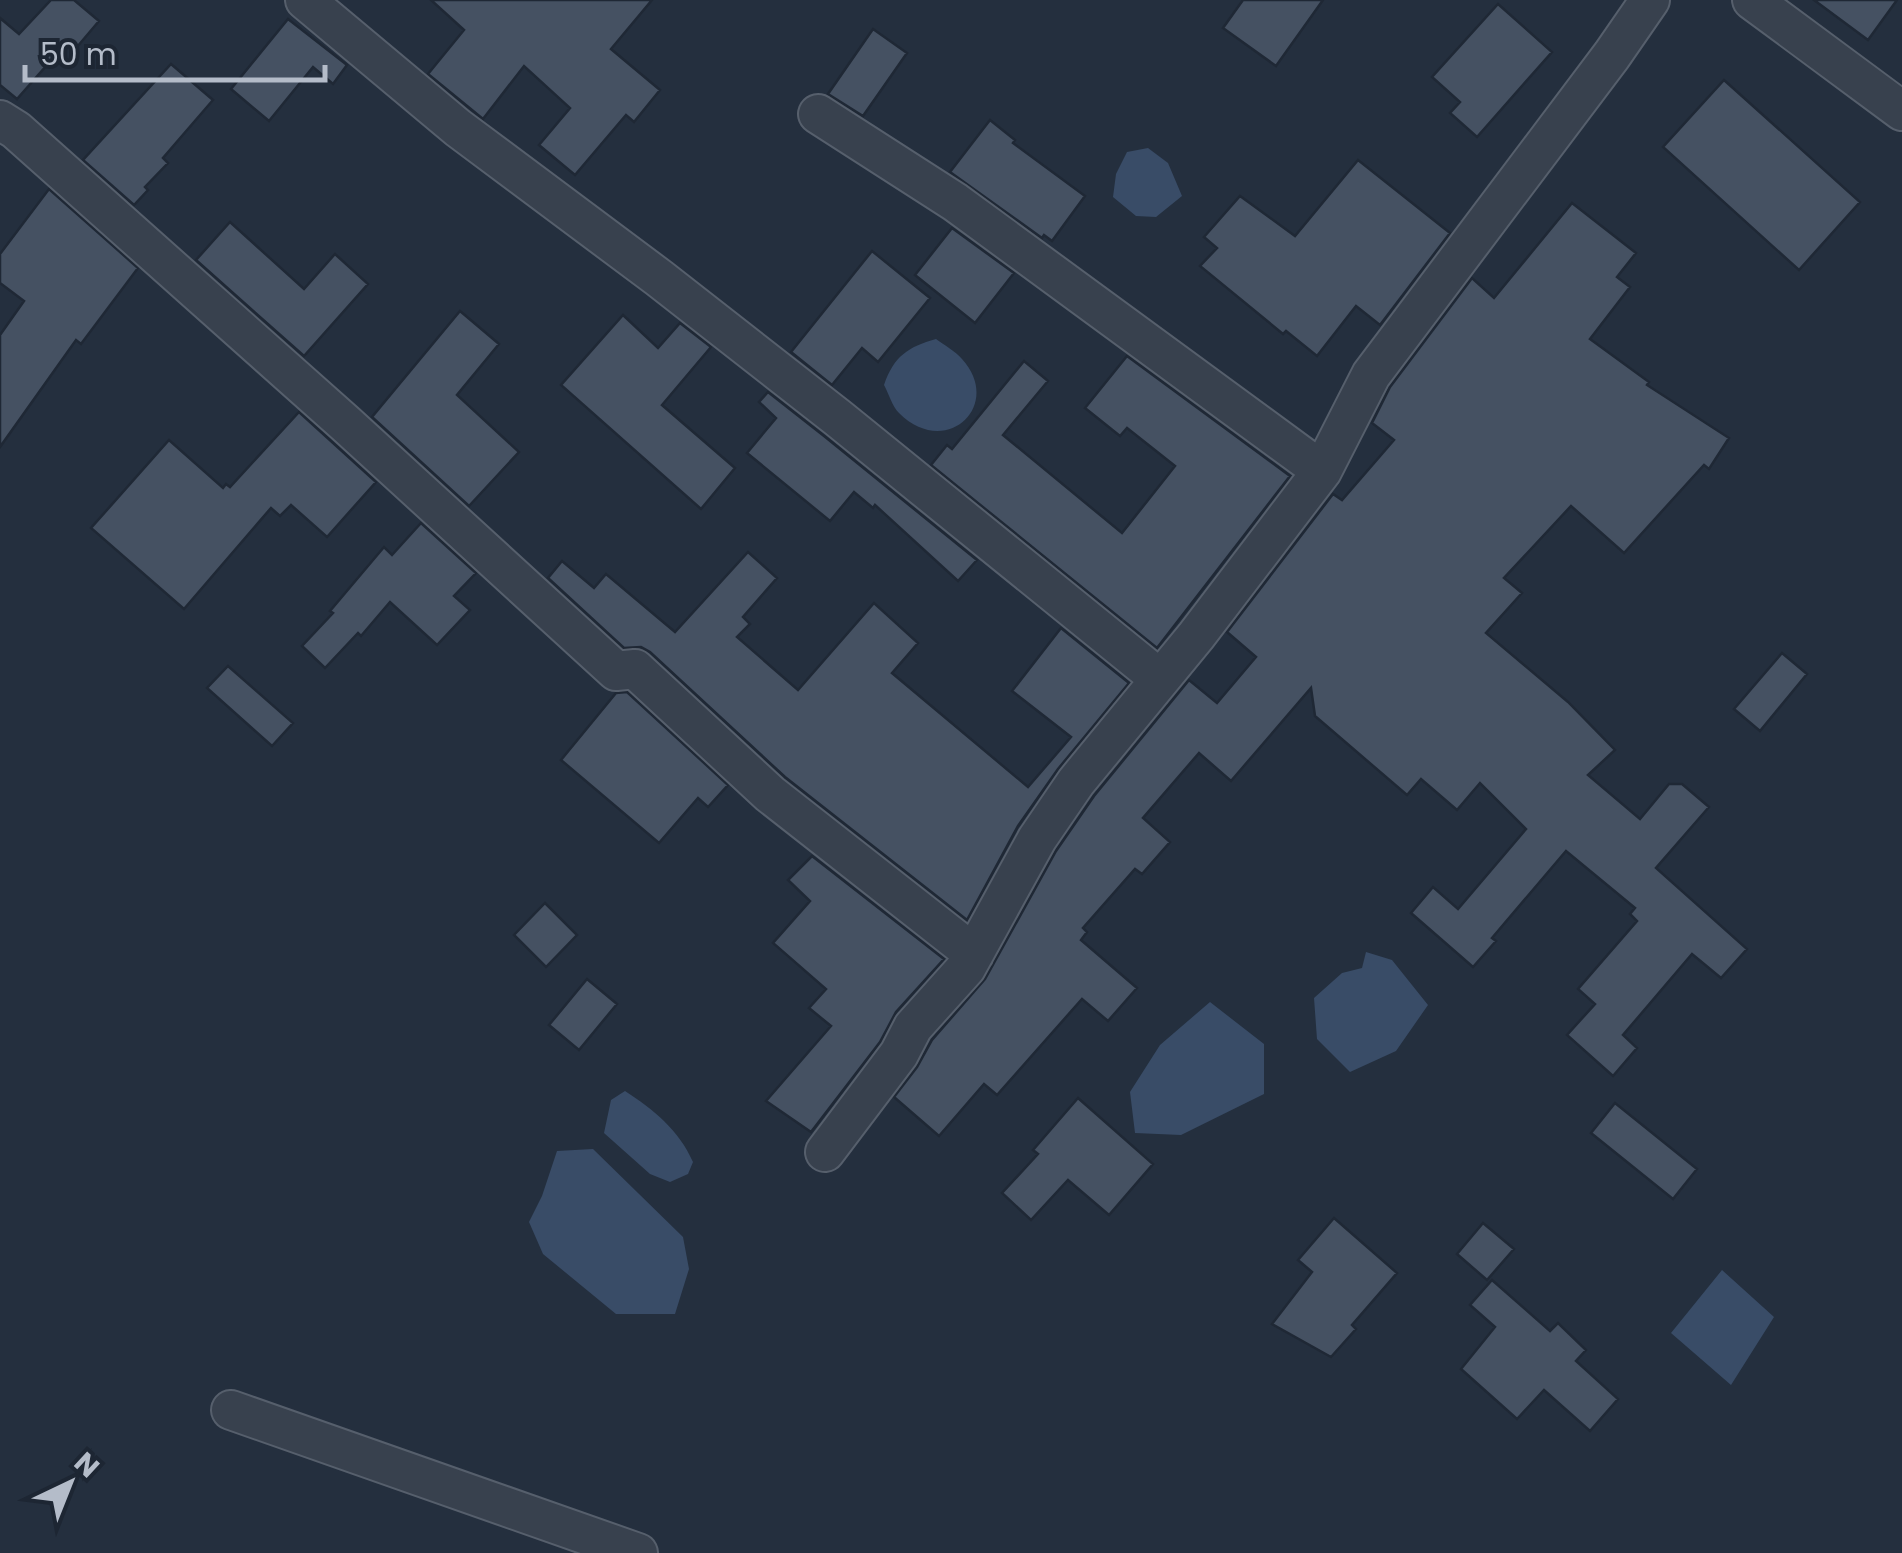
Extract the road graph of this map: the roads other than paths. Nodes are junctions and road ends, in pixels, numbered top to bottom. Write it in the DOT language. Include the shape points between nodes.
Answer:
graph roads {
  1 [pos="305,0"];
  2 [pos="1650,0"];
  3 [pos="1752,0"];
  4 [pos="1902,111"];
  5 [pos="818,114"];
  6 [pos="0,120"];
  7 [pos="1322,471"];
  8 [pos="1160,678"];
  9 [pos="974,954"];
  10 [pos="825,1152"];
  11 [pos="231,1410"];
  12 [pos="638,1553"];
  1 -- 8 [label="street" via="458,128 838,418"];
  2 -- 7 [label="street" via="1371,376"];
  3 -- 4 [label="street"];
  5 -- 7 [label="street" via="955,202"];
  6 -- 9 [label="street" via="616,671 635,670 770,794"];
  7 -- 8 [label="street"];
  8 -- 9 [label="street" via="1037,839"];
  9 -- 10 [label="street"];
  11 -- 12 [label="street"];
}
